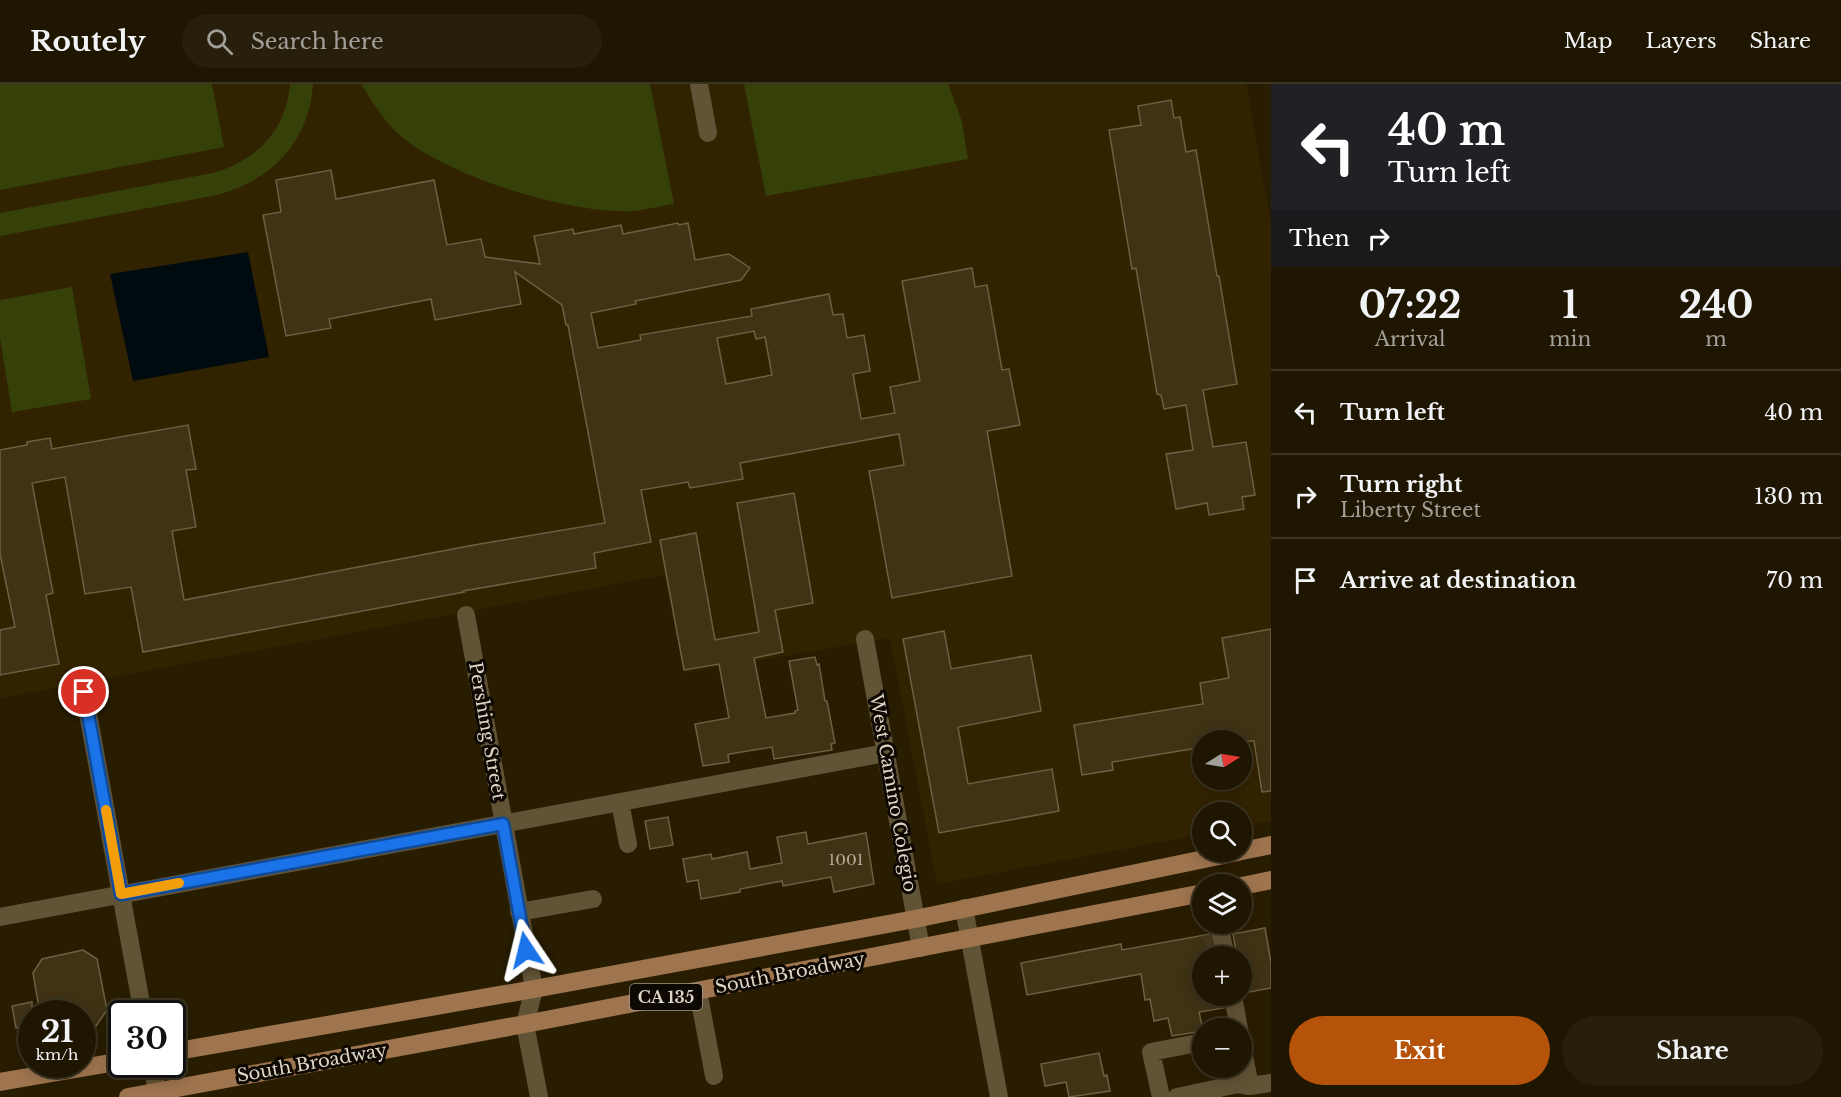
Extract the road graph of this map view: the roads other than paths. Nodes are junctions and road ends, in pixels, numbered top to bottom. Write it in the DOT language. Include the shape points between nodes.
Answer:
graph roads {
  1 [pos="699,84"];
  2 [pos="708,133"];
  3 [pos="466,615"];
  4 [pos="865,639"];
  5 [pos="84,692"];
  6 [pos="885,753"];
  7 [pos="621,802"];
  8 [pos="503,824"];
  9 [pos="628,844"];
  10 [pos="1271,845"];
  11 [pos="1252,849"];
  12 [pos="1192,862"];
  13 [pos="1271,880"];
  14 [pos="1252,883"];
  15 [pos="121,894"];
  16 [pos="1192,895"];
  17 [pos="593,898"];
  18 [pos="964,908"];
  19 [pos="519,912"];
  20 [pos="0,917"];
  21 [pos="915,919"];
  22 [pos="970,939"];
  23 [pos="921,948"];
  24 [pos="534,989"];
  25 [pos="698,991"];
  26 [pos="140,1000"];
  27 [pos="525,1024"];
  28 [pos="1192,1044"];
  29 [pos="186,1050"];
  30 [pos="108,1063"];
  31 [pos="714,1076"];
  32 [pos="154,1078"];
  33 [pos="1248,1078"];
  34 [pos="0,1082"];
  35 [pos="1271,1083"];
  36 [pos="1250,1086"];
  37 [pos="157,1094"];
  38 [pos="128,1097"];
  39 [pos="539,1097"];
  40 [pos="999,1097"];
  41 [pos="1161,1097"];
  42 [pos="1177,1097"];
  1 -- 2 [label="street"];
  3 -- 8 [label="street, Pershing Street"];
  4 -- 6 [label="street, West Camino Colegio"];
  5 -- 15 [label="street"];
  6 -- 7 [label="street"];
  6 -- 21 [label="street, West Camino Colegio"];
  7 -- 8 [label="street"];
  7 -- 9 [label="street"];
  8 -- 15 [label="street"];
  8 -- 19 [label="street, Pershing Street"];
  10 -- 11 [label="main road, South Broadway / CA 135"];
  12 -- 18 [label="main road, South Broadway / CA 135"];
  13 -- 14 [label="main road"];
  15 -- 20 [label="street"];
  15 -- 26 [label="street"];
  16 -- 22 [label="main road, South Broadway / CA 135"];
  17 -- 19 [label="street"];
  18 -- 21 [label="main road, South Broadway / CA 135"];
  18 -- 22 [label="street"];
  19 -- 24 [label="street, Pershing Street"];
  21 -- 23 [label="street, West Camino Colegio"];
  21 -- 24 [label="main road, South Broadway / CA 135"];
  22 -- 23 [label="main road, South Broadway / CA 135"];
  22 -- 40 [label="street"];
  23 -- 25 [label="main road, South Broadway / CA 135"];
  24 -- 27 [label="street, Pershing Street"];
  24 -- 29 [label="main road, South Broadway / CA 135"];
  25 -- 27 [label="main road, South Broadway / CA 135"];
  25 -- 31 [label="street"];
  27 -- 37 [label="main road, South Broadway / CA 135"];
  27 -- 39 [label="street"];
  28 -- 41 [label="street" via="1151,1052"];
  30 -- 34 [label="main road"];
  32 -- 37 [label="street"];
  33 -- 36 [label="street"];
  35 -- 36 [label="street"];
  36 -- 42 [label="street" via="1238,1084"];
  37 -- 38 [label="main road, South Broadway / CA 135"];
}
